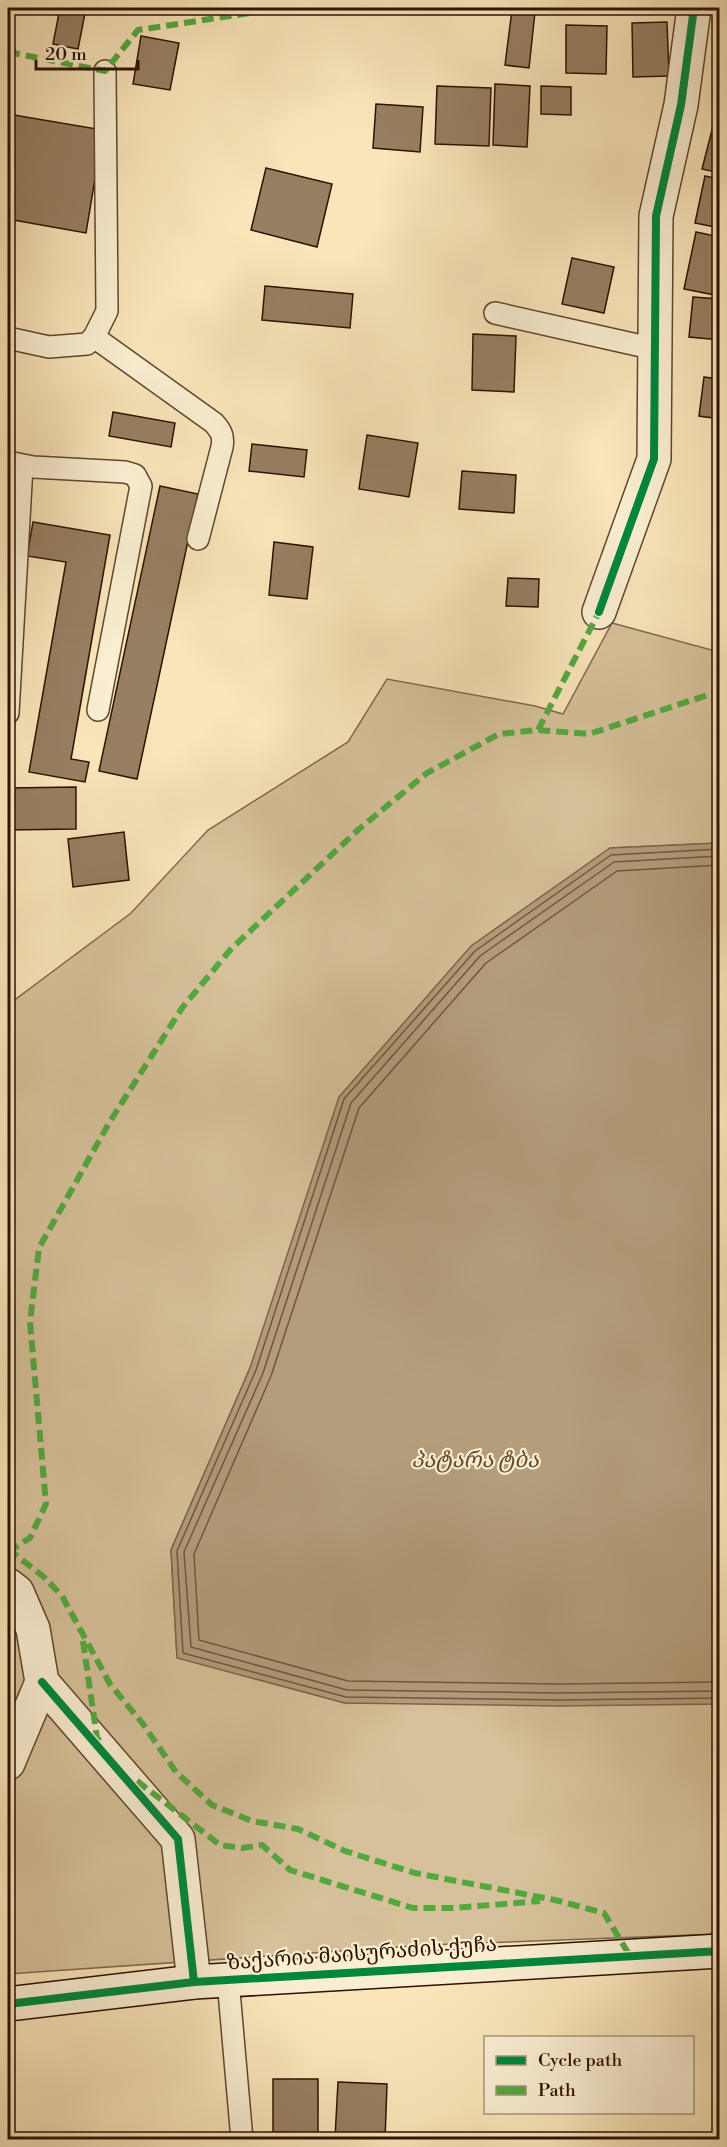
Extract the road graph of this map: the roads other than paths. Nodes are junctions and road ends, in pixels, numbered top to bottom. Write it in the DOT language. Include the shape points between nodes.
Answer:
graph roads {
  1 [pos="694,8"];
  2 [pos="105,72"];
  3 [pos="495,313"];
  4 [pos="94,337"];
  5 [pos="8,338"];
  6 [pos="655,349"];
  7 [pos="15,464"];
  8 [pos="198,538"];
  9 [pos="600,612"];
  10 [pos="98,710"];
  11 [pos="8,713"];
  12 [pos="8,1585"];
  13 [pos="42,1682"];
  14 [pos="8,1763"];
  15 [pos="720,1951"];
  16 [pos="228,1980"];
  17 [pos="194,1982"];
  18 [pos="8,2008"];
  19 [pos="242,2139"];
  1 -- 6 [label="street" via="681,105 656,216"];
  2 -- 4 [label="lane" via="107,311"];
  3 -- 6 [label="lane"];
  4 -- 5 [label="lane" via="87,344 49,347"];
  4 -- 8 [label="lane" via="221,430 222,447"];
  6 -- 9 [label="street" via="654,459"];
  7 -- 10 [label="lane" via="125,472 135,475 141,486"];
  7 -- 11 [label="lane"];
  12 -- 13 [label="street" via="17,1592 33,1629"];
  13 -- 14 [label="street"];
  13 -- 17 [label="street" via="178,1839"];
  15 -- 16 [label="street, ზაქარია მაისურაძის ქუჩა"];
  16 -- 17 [label="street, ზაქარია მაისურაძის ქუჩა"];
  16 -- 19 [label="lane"];
  17 -- 18 [label="street, ზაქარია მაისურაძის ქუჩა"];
}
